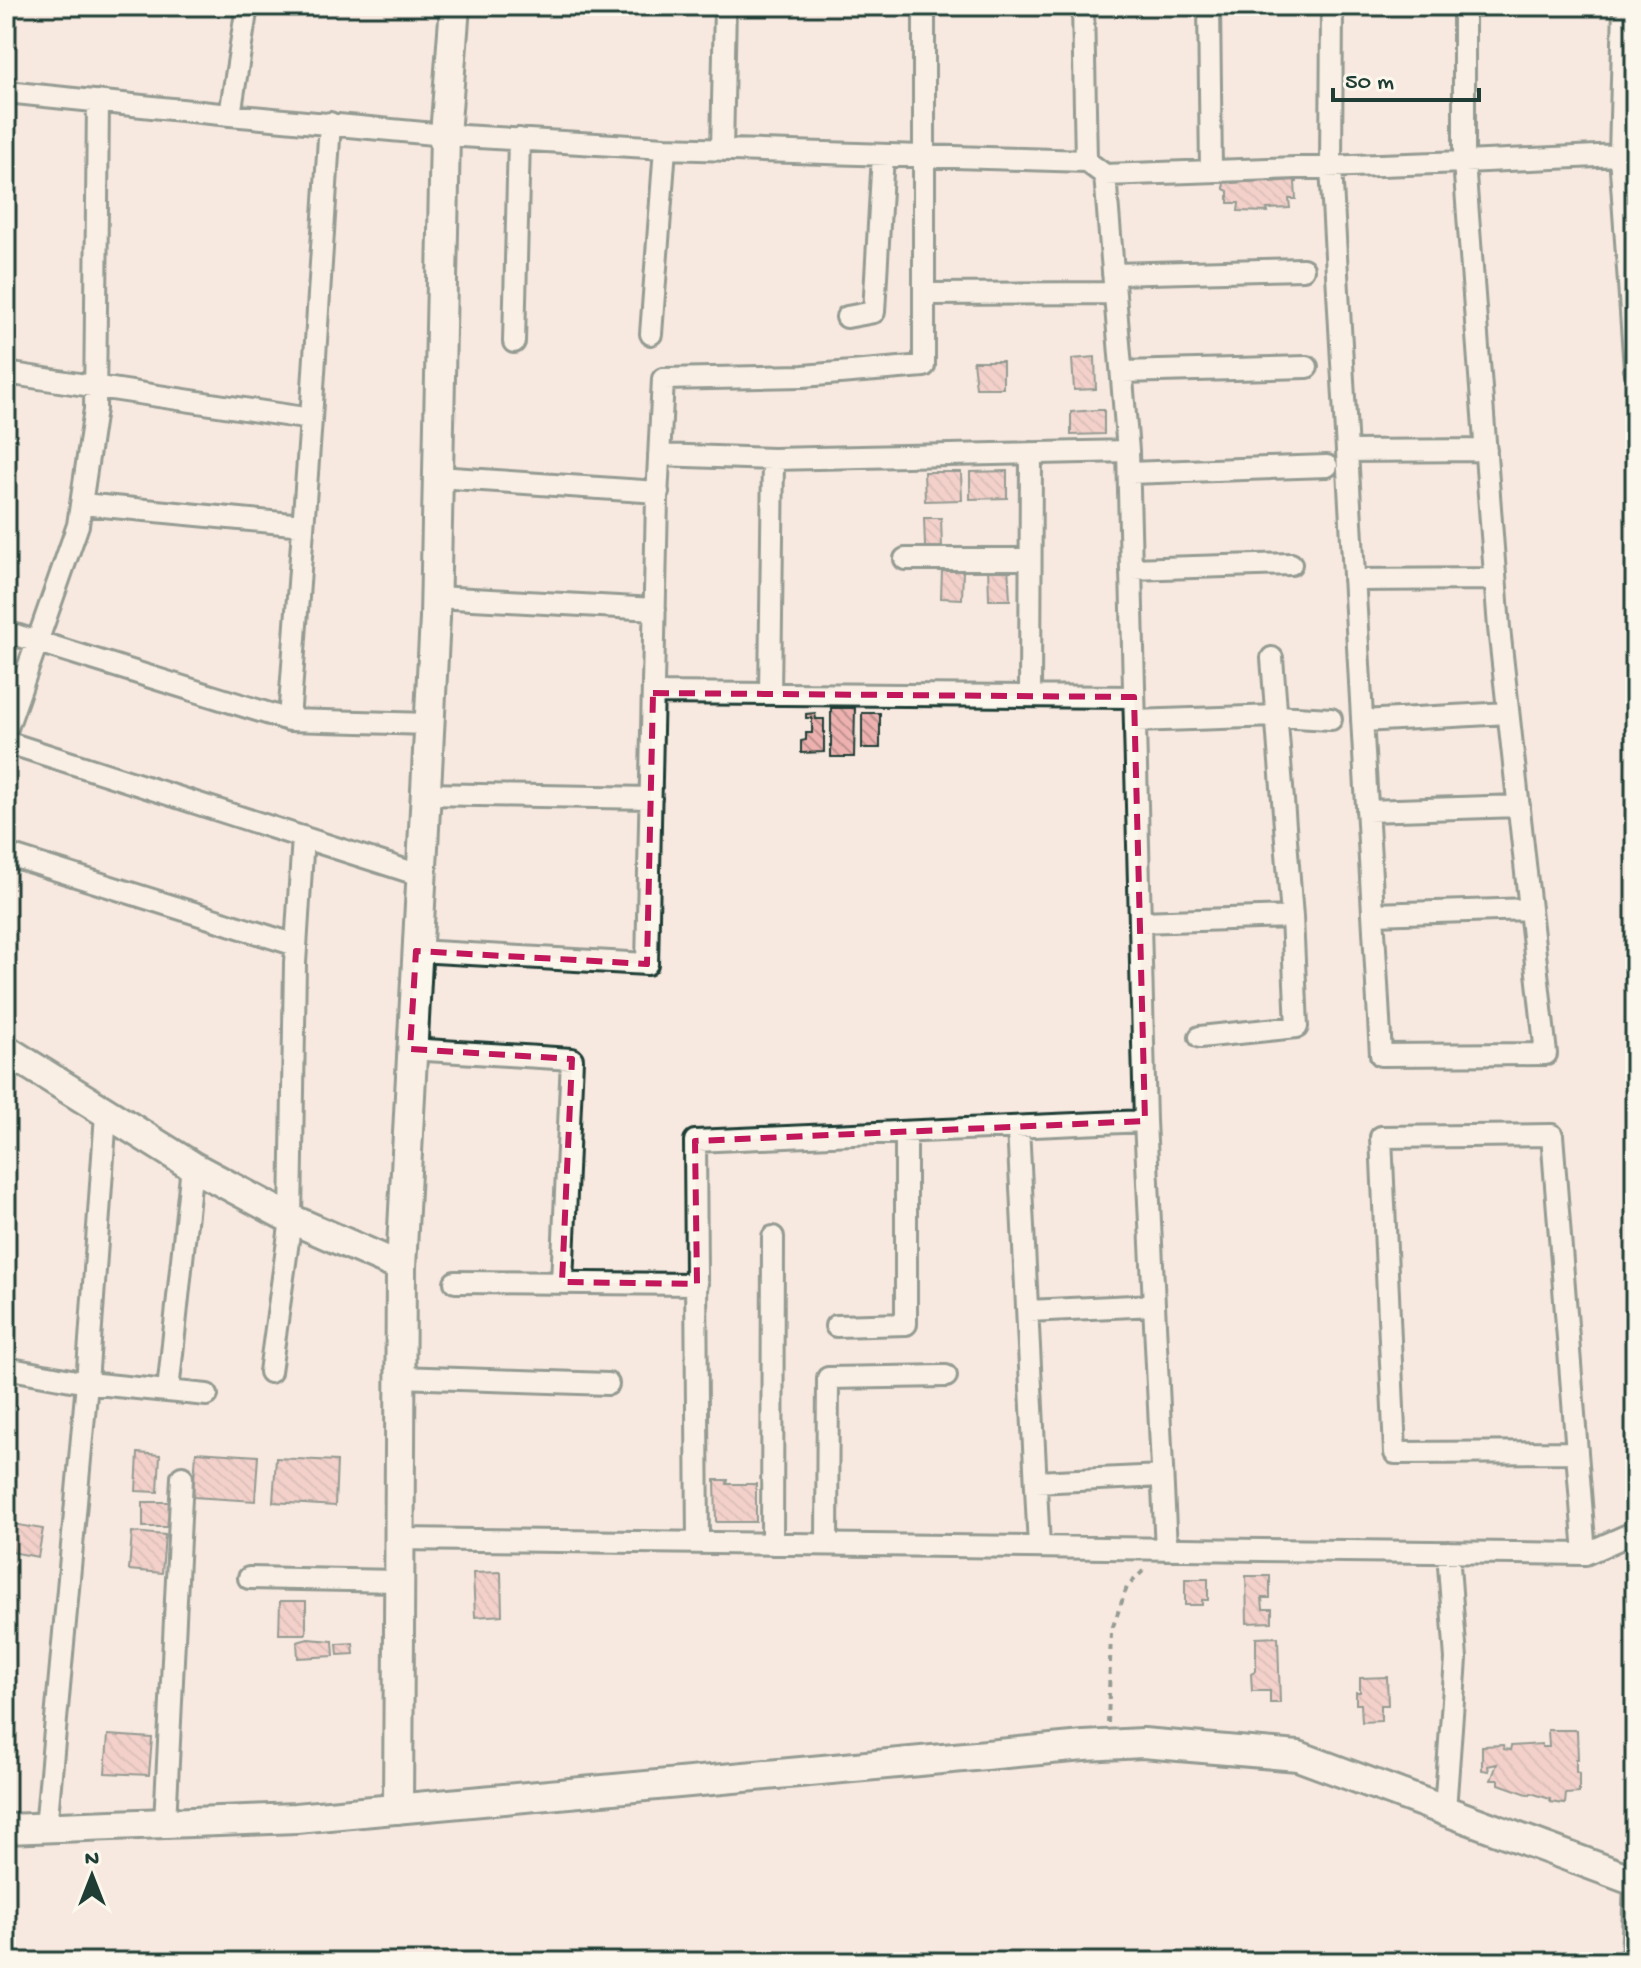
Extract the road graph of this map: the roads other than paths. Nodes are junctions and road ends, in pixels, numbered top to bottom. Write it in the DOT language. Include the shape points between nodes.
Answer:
graph roads {
  1 [pos="247,6"];
  2 [pos="455,6"];
  3 [pos="725,6"];
  4 [pos="924,6"];
  5 [pos="1083,6"];
  6 [pos="1209,6"];
  7 [pos="1332,6"];
  8 [pos="1464,6"];
  9 [pos="1624,6"];
  10 [pos="6,92"];
  11 [pos="98,101"];
  12 [pos="230,115"];
  13 [pos="330,123"];
  14 [pos="445,135"];
  15 [pos="519,139"];
  16 [pos="665,148"];
  17 [pos="722,150"];
  18 [pos="1627,154"];
  19 [pos="883,155"];
  20 [pos="923,156"];
  21 [pos="1086,161"];
  22 [pos="1464,162"];
  23 [pos="1331,167"];
  24 [pos="1211,171"];
  25 [pos="1105,175"];
  26 [pos="1303,269"];
  27 [pos="1114,283"];
  28 [pos="924,294"];
  29 [pos="847,317"];
  30 [pos="651,334"];
  31 [pos="514,342"];
  32 [pos="1307,367"];
  33 [pos="1635,369"];
  34 [pos="1122,372"];
  35 [pos="6,373"];
  36 [pos="95,388"];
  37 [pos="311,419"];
  38 [pos="1486,450"];
  39 [pos="1128,451"];
  40 [pos="1347,451"];
  41 [pos="1031,453"];
  42 [pos="659,455"];
  43 [pos="773,459"];
  44 [pos="1327,466"];
  45 [pos="1129,473"];
  46 [pos="438,477"];
  47 [pos="658,492"];
  48 [pos="82,504"];
  49 [pos="303,525"];
  50 [pos="905,559"];
  51 [pos="1030,559"];
  52 [pos="1291,564"];
  53 [pos="1131,569"];
  54 [pos="1495,579"];
  55 [pos="1354,580"];
  56 [pos="435,597"];
  57 [pos="655,609"];
  58 [pos="6,632"];
  59 [pos="37,642"];
  60 [pos="1272,658"];
  61 [pos="653,693"];
  62 [pos="770,694"];
  63 [pos="1030,696"];
  64 [pos="1134,697"];
  65 [pos="1508,713"];
  66 [pos="1277,716"];
  67 [pos="1331,719"];
  68 [pos="289,720"];
  69 [pos="1135,721"];
  70 [pos="1362,721"];
  71 [pos="429,724"];
  72 [pos="6,731"];
  73 [pos="6,742"];
  74 [pos="425,794"];
  75 [pos="651,798"];
  76 [pos="1519,806"];
  77 [pos="1367,811"];
  78 [pos="303,837"];
  79 [pos="6,854"];
  80 [pos="420,875"];
  81 [pos="1530,909"];
  82 [pos="1373,914"];
  83 [pos="1292,917"];
  84 [pos="1140,922"];
  85 [pos="296,945"];
  86 [pos="416,951"];
  87 [pos="1200,1037"];
  88 [pos="410,1049"];
  89 [pos="6,1050"];
  90 [pos="106,1114"];
  91 [pos="1145,1121"];
  92 [pos="1018,1127"];
  93 [pos="906,1132"];
  94 [pos="192,1166"];
  95 [pos="291,1219"];
  96 [pos="773,1237"];
  97 [pos="401,1267"];
  98 [pos="455,1282"];
  99 [pos="562,1282"];
  100 [pos="697,1284"];
  101 [pos="1154,1305"];
  102 [pos="1028,1311"];
  103 [pos="836,1326"];
  104 [pos="6,1368"];
  105 [pos="270,1372"];
  106 [pos="946,1376"];
  107 [pos="398,1377"];
  108 [pos="87,1383"];
  109 [pos="608,1384"];
  110 [pos="168,1391"];
  111 [pos="207,1395"];
  112 [pos="1577,1452"];
  113 [pos="1162,1476"];
  114 [pos="182,1477"];
  115 [pos="1036,1482"];
  116 [pos="1635,1532"];
  117 [pos="398,1539"];
  118 [pos="698,1543"];
  119 [pos="772,1544"];
  120 [pos="827,1544"];
  121 [pos="1039,1547"];
  122 [pos="1166,1549"];
  123 [pos="1448,1552"];
  124 [pos="1585,1554"];
  125 [pos="249,1578"];
  126 [pos="398,1581"];
  127 [pos="398,1809"];
  128 [pos="1445,1810"];
  129 [pos="165,1823"];
  130 [pos="46,1828"];
  131 [pos="6,1829"];
  132 [pos="1635,1881"];
  133 [pos="1632,1962"];
  1 -- 12 [label="street"];
  2 -- 14 [label="street"];
  3 -- 17 [label="street"];
  4 -- 20 [label="street"];
  5 -- 21 [label="street"];
  6 -- 24 [label="street"];
  7 -- 23 [label="street"];
  8 -- 22 [label="street"];
  9 -- 18 [label="street"];
  10 -- 11 [label="street"];
  11 -- 12 [label="street"];
  11 -- 36 [label="street"];
  12 -- 13 [label="street"];
  13 -- 14 [label="street"];
  13 -- 37 [label="street"];
  14 -- 15 [label="street"];
  14 -- 46 [label="street"];
  15 -- 16 [label="street"];
  15 -- 31 [label="street"];
  16 -- 17 [label="street"];
  16 -- 30 [label="street"];
  17 -- 19 [label="street"];
  18 -- 22 [label="street"];
  18 -- 33 [label="street"];
  19 -- 20 [label="street"];
  19 -- 29 [label="street" via="874,312"];
  20 -- 21 [label="street"];
  20 -- 28 [label="street"];
  21 -- 25 [label="street"];
  22 -- 23 [label="street"];
  22 -- 38 [label="street"];
  23 -- 24 [label="street"];
  23 -- 40 [label="street"];
  24 -- 25 [label="street"];
  25 -- 27 [label="street"];
  26 -- 27 [label="street"];
  27 -- 28 [label="street"];
  27 -- 34 [label="street"];
  28 -- 42 [label="street" via="924,366 663,379"];
  32 -- 34 [label="street"];
  34 -- 39 [label="street"];
  35 -- 36 [label="street"];
  36 -- 37 [label="street"];
  36 -- 48 [label="street"];
  37 -- 49 [label="street"];
  38 -- 40 [label="street"];
  38 -- 54 [label="street"];
  39 -- 41 [label="street"];
  39 -- 45 [label="street"];
  40 -- 55 [label="street"];
  41 -- 43 [label="street"];
  41 -- 51 [label="street"];
  42 -- 43 [label="street"];
  42 -- 47 [label="street"];
  43 -- 62 [label="street"];
  44 -- 45 [label="street"];
  45 -- 53 [label="street"];
  46 -- 47 [label="street"];
  46 -- 56 [label="street"];
  47 -- 57 [label="street"];
  48 -- 49 [label="street"];
  48 -- 59 [label="street"];
  49 -- 68 [label="street"];
  50 -- 51 [label="street"];
  51 -- 63 [label="street"];
  52 -- 53 [label="street"];
  53 -- 64 [label="street"];
  54 -- 55 [label="street"];
  54 -- 65 [label="street"];
  55 -- 70 [label="street"];
  56 -- 57 [label="street"];
  56 -- 71 [label="street"];
  57 -- 61 [label="street"];
  58 -- 59 [label="street"];
  59 -- 68 [label="street"];
  59 -- 72 [label="street"];
  60 -- 66 [label="street"];
  61 -- 62 [label="street"];
  61 -- 75 [label="street"];
  62 -- 63 [label="street"];
  63 -- 64 [label="street"];
  64 -- 69 [label="street"];
  65 -- 70 [label="street"];
  65 -- 76 [label="street"];
  66 -- 67 [label="street"];
  66 -- 69 [label="street"];
  66 -- 83 [label="street"];
  68 -- 71 [label="street"];
  69 -- 84 [label="street"];
  70 -- 77 [label="street"];
  71 -- 74 [label="street"];
  73 -- 78 [label="street"];
  74 -- 75 [label="street"];
  74 -- 80 [label="street"];
  75 -- 86 [label="street" via="647,964"];
  76 -- 77 [label="street"];
  76 -- 81 [label="street"];
  77 -- 82 [label="street"];
  78 -- 80 [label="street"];
  78 -- 85 [label="street"];
  79 -- 85 [label="street"];
  80 -- 86 [label="street"];
  81 -- 82 [label="street"];
  81 -- 82 [label="street" via="1546,1054 1381,1055"];
  83 -- 84 [label="street"];
  83 -- 87 [label="street" via="1297,1027"];
  84 -- 91 [label="street"];
  85 -- 95 [label="street"];
  86 -- 88 [label="street"];
  88 -- 97 [label="street"];
  88 -- 99 [label="street" via="572,1059"];
  89 -- 90 [label="street"];
  90 -- 94 [label="street"];
  90 -- 108 [label="street"];
  91 -- 92 [label="street"];
  91 -- 101 [label="street"];
  92 -- 93 [label="street"];
  92 -- 102 [label="street"];
  93 -- 100 [label="street" via="695,1141"];
  93 -- 103 [label="street" via="906,1324"];
  94 -- 95 [label="street"];
  94 -- 110 [label="street"];
  95 -- 97 [label="street"];
  95 -- 105 [label="street"];
  96 -- 119 [label="street"];
  97 -- 107 [label="street"];
  98 -- 99 [label="street"];
  99 -- 100 [label="street"];
  100 -- 118 [label="street"];
  101 -- 102 [label="street"];
  101 -- 113 [label="street"];
  102 -- 115 [label="street"];
  104 -- 108 [label="street"];
  106 -- 120 [label="street" via="828,1378"];
  107 -- 109 [label="street"];
  107 -- 117 [label="street"];
  108 -- 110 [label="street"];
  108 -- 130 [label="street"];
  110 -- 111 [label="street"];
  112 -- 112 [label="street" via="1552,1135 1381,1137 1395,1453"];
  112 -- 124 [label="street"];
  113 -- 115 [label="street"];
  113 -- 122 [label="street"];
  114 -- 129 [label="street"];
  115 -- 121 [label="street"];
  116 -- 124 [label="street"];
  117 -- 118 [label="street"];
  117 -- 126 [label="street"];
  118 -- 119 [label="street"];
  119 -- 120 [label="street"];
  120 -- 121 [label="street"];
  121 -- 122 [label="street"];
  122 -- 123 [label="street"];
  123 -- 124 [label="street"];
  123 -- 128 [label="street" via="1456,1659"];
  125 -- 126 [label="street"];
  126 -- 127 [label="street"];
  127 -- 128 [label="street" via="1143,1743 1298,1756"];
  127 -- 129 [label="street"];
  128 -- 132 [label="street"];
  129 -- 130 [label="street"];
  130 -- 131 [label="street"];
  132 -- 133 [label="street"];
}
